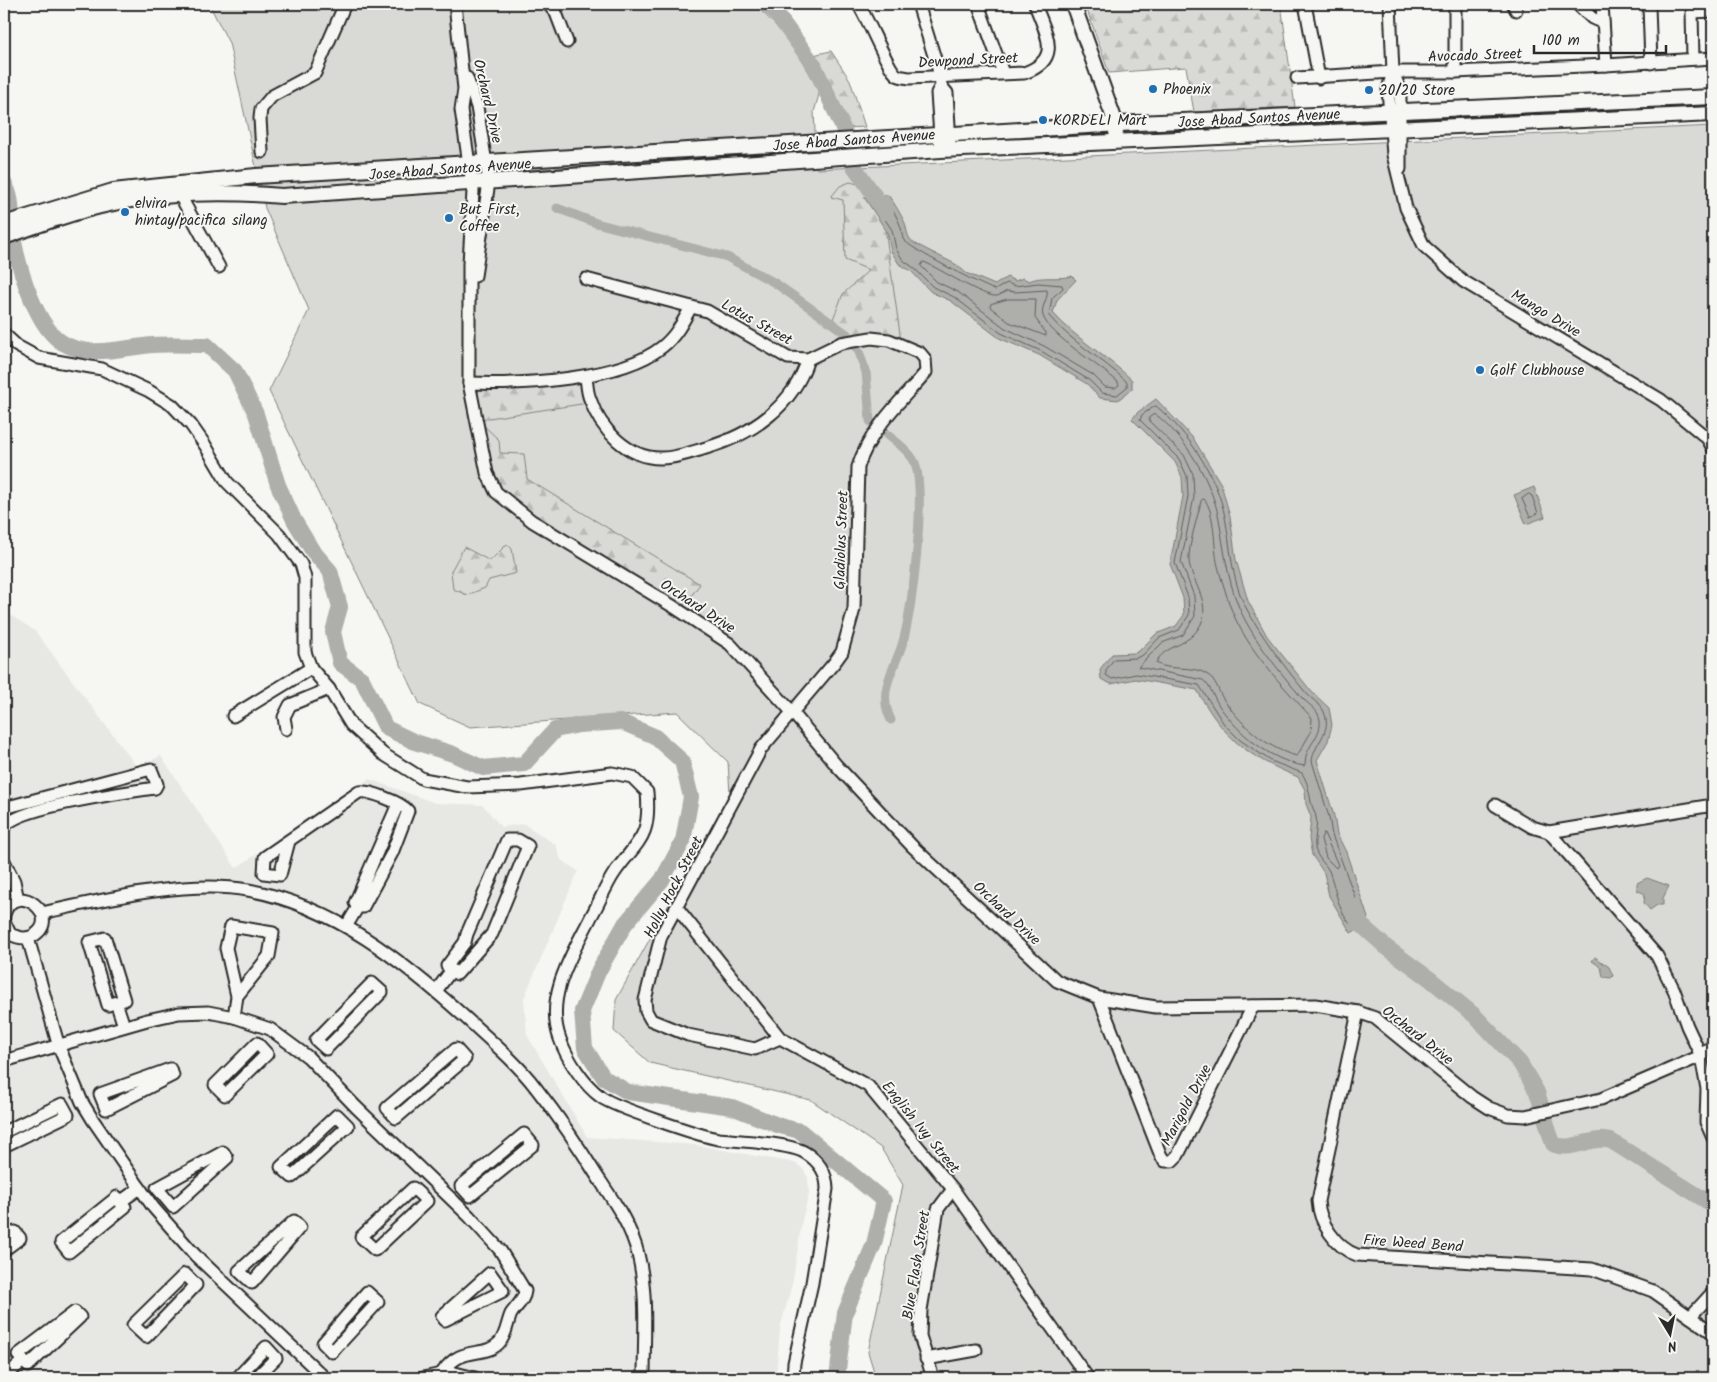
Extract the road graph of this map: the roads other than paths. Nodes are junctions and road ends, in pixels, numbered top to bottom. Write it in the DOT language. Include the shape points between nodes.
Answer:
graph roads {
  1 [pos="345,4"];
  2 [pos="455,4"];
  3 [pos="548,4"];
  4 [pos="858,4"];
  5 [pos="918,4"];
  6 [pos="978,4"];
  7 [pos="1034,4"];
  8 [pos="1073,4"];
  9 [pos="1305,4"];
  10 [pos="1390,4"];
  11 [pos="1455,4"];
  12 [pos="1577,4"];
  13 [pos="1602,4"];
  14 [pos="1649,6"];
  15 [pos="1713,11"];
  16 [pos="1603,23"];
  17 [pos="567,42"];
  18 [pos="460,47"];
  19 [pos="1713,58"];
  20 [pos="1693,59"];
  21 [pos="1651,63"];
  22 [pos="1606,65"];
  23 [pos="1393,72"];
  24 [pos="1455,72"];
  25 [pos="1003,73"];
  26 [pos="1297,78"];
  27 [pos="1319,78"];
  28 [pos="941,80"];
  29 [pos="1713,97"];
  30 [pos="1713,114"];
  31 [pos="1395,120"];
  32 [pos="1116,124"];
  33 [pos="945,134"];
  34 [pos="1117,143"];
  35 [pos="946,150"];
  36 [pos="262,152"];
  37 [pos="486,163"];
  38 [pos="470,164"];
  39 [pos="489,182"];
  40 [pos="472,183"];
  41 [pos="181,189"];
  42 [pos="42,217"];
  43 [pos="4,224"];
  44 [pos="4,237"];
  45 [pos="219,267"];
  46 [pos="586,279"];
  47 [pos="691,307"];
  48 [pos="4,334"];
  49 [pos="808,359"];
  50 [pos="468,370"];
  51 [pos="586,377"];
  52 [pos="469,384"];
  53 [pos="1713,448"];
  54 [pos="312,668"];
  55 [pos="329,689"];
  56 [pos="792,712"];
  57 [pos="233,716"];
  58 [pos="286,729"];
  59 [pos="1495,805"];
  60 [pos="1713,805"];
  61 [pos="4,808"];
  62 [pos="4,827"];
  63 [pos="1549,832"];
  64 [pos="288,841"];
  65 [pos="4,861"];
  66 [pos="272,874"];
  67 [pos="268,895"];
  68 [pos="18,900"];
  69 [pos="678,909"];
  70 [pos="42,913"];
  71 [pos="4,922"];
  72 [pos="347,926"];
  73 [pos="28,938"];
  74 [pos="451,972"];
  75 [pos="436,991"];
  76 [pos="237,996"];
  77 [pos="1099,998"];
  78 [pos="116,1002"];
  79 [pos="1253,1006"];
  80 [pos="1358,1012"];
  81 [pos="234,1016"];
  82 [pos="124,1026"];
  83 [pos="277,1032"];
  84 [pos="780,1038"];
  85 [pos="322,1045"];
  86 [pos="1713,1045"];
  87 [pos="59,1046"];
  88 [pos="263,1049"];
  89 [pos="1701,1056"];
  90 [pos="308,1057"];
  91 [pos="4,1061"];
  92 [pos="103,1102"];
  93 [pos="84,1106"];
  94 [pos="356,1107"];
  95 [pos="66,1110"];
  96 [pos="392,1114"];
  97 [pos="342,1120"];
  98 [pos="377,1128"];
  99 [pos="4,1132"];
  100 [pos="1713,1138"];
  101 [pos="4,1146"];
  102 [pos="433,1181"];
  103 [pos="140,1188"];
  104 [pos="953,1189"];
  105 [pos="466,1192"];
  106 [pos="420,1195"];
  107 [pos="166,1198"];
  108 [pos="120,1202"];
  109 [pos="456,1202"];
  110 [pos="153,1207"];
  111 [pos="4,1240"];
  112 [pos="4,1250"];
  113 [pos="206,1265"];
  114 [pos="512,1270"];
  115 [pos="247,1277"];
  116 [pos="190,1278"];
  117 [pos="496,1282"];
  118 [pos="232,1290"];
  119 [pos="1713,1292"];
  120 [pos="1690,1317"];
  121 [pos="1713,1333"];
  122 [pos="282,1338"];
  123 [pos="328,1348"];
  124 [pos="976,1350"];
  125 [pos="271,1352"];
  126 [pos="926,1359"];
  127 [pos="23,1361"];
  128 [pos="312,1364"];
  129 [pos="9,1373"];
  130 [pos="442,1373"];
  131 [pos="237,1378"];
  132 [pos="256,1378"];
  133 [pos="325,1378"];
  134 [pos="423,1378"];
  135 [pos="475,1378"];
  136 [pos="644,1378"];
  137 [pos="793,1378"];
  138 [pos="933,1378"];
  139 [pos="1088,1378"];
  1 -- 36 [label="street" via="314,74 272,96 261,109"];
  2 -- 18 [label="street, Orchard Drive"];
  3 -- 17 [label="street" via="556,13"];
  4 -- 28 [label="street, Dewpond Street" via="872,26 890,69 898,76"];
  5 -- 28 [label="street"];
  6 -- 25 [label="street"];
  7 -- 25 [label="street, Dewpond Street" via="1047,38 1046,61 1024,73"];
  8 -- 32 [label="main road"];
  9 -- 27 [label="street"];
  10 -- 23 [label="street, Mango Drive"];
  11 -- 24 [label="street"];
  12 -- 16 [label="street"];
  13 -- 16 [label="street"];
  14 -- 21 [label="street"];
  15 -- 20 [label="street" via="1692,12"];
  16 -- 22 [label="street"];
  18 -- 37 [label="street, Orchard Drive" via="477,107"];
  18 -- 38 [label="street, Orchard Drive" via="464,89 461,110"];
  19 -- 20 [label="street, Avocado Street"];
  20 -- 21 [label="street, Avocado Street"];
  21 -- 22 [label="street, Avocado Street"];
  22 -- 24 [label="street, Avocado Street"];
  23 -- 24 [label="street, Avocado Street"];
  23 -- 27 [label="street, Avocado Street"];
  23 -- 31 [label="street, Mango Drive" via="1400,89"];
  25 -- 28 [label="street, Dewpond Street"];
  26 -- 27 [label="street, Avocado Street"];
  28 -- 33 [label="street" via="947,92"];
  29 -- 31 [label="main road, Jose Abad Santos Avenue"];
  30 -- 31 [label="main road, Jose Abad Santos Avenue"];
  31 -- 32 [label="main road, Jose Abad Santos Avenue" via="1255,117"];
  31 -- 34 [label="main road, Jose Abad Santos Avenue"];
  31 -- 53 [label="street, Mango Drive" via="1393,155 1406,208 1424,246 1463,282 1661,400 1707,438"];
  32 -- 33 [label="main road, Jose Abad Santos Avenue"];
  32 -- 34 [label="main road"];
  33 -- 35 [label="street"];
  33 -- 37 [label="main road, Jose Abad Santos Avenue"];
  34 -- 35 [label="main road, Jose Abad Santos Avenue"];
  35 -- 39 [label="main road, Jose Abad Santos Avenue"];
  37 -- 38 [label="main road, Jose Abad Santos Avenue"];
  37 -- 39 [label="street, Orchard Drive"];
  38 -- 40 [label="street, Orchard Drive"];
  38 -- 41 [label="main road, Jose Abad Santos Avenue"];
  39 -- 40 [label="main road, Jose Abad Santos Avenue"];
  39 -- 50 [label="street, Orchard Drive" via="476,264"];
  40 -- 41 [label="main road, Jose Abad Santos Avenue" via="282,196"];
  40 -- 50 [label="street, Orchard Drive"];
  41 -- 42 [label="main road, Jose Abad Santos Avenue" via="114,191"];
  41 -- 45 [label="street"];
  42 -- 43 [label="main road, Jose Abad Santos Avenue"];
  42 -- 44 [label="main road, Jose Abad Santos Avenue"];
  46 -- 47 [label="street, Lotus Street"];
  47 -- 49 [label="street, Lotus Street" via="707,311 788,358"];
  47 -- 51 [label="street" via="670,340 660,349 633,362"];
  48 -- 54 [label="street" via="17,346 39,358 102,369 172,405 205,445 227,482 279,534 301,564 305,578 304,643"];
  49 -- 51 [label="street" via="787,400 766,418 719,444 678,457 660,458 630,450 610,433 590,399"];
  49 -- 56 [label="street, Gladiolus Street" via="841,343 871,338 890,340 926,358 926,372 864,447 858,467 854,609 848,632 842,652"];
  50 -- 52 [label="street, Orchard Drive"];
  51 -- 52 [label="street"];
  52 -- 56 [label="street, Orchard Drive" via="487,473 496,492 532,521 730,644"];
  54 -- 55 [label="street"];
  54 -- 57 [label="street"];
  55 -- 58 [label="street" via="290,705 284,717"];
  55 -- 137 [label="street" via="351,725 383,754 423,779 467,787 521,786 612,773 632,777 647,792 649,812 644,834 615,872 559,984 554,1014 560,1040 579,1073 602,1098 714,1138 804,1152 821,1167 827,1189"];
  56 -- 69 [label="street, Holly Hock Street" via="761,749"];
  56 -- 77 [label="street, Orchard Drive" via="837,766 919,853 1057,981"];
  59 -- 63 [label="street" via="1532,827"];
  60 -- 63 [label="street"];
  61 -- 62 [label="street" via="151,769 157,784 155,788 40,811 8,821"];
  63 -- 89 [label="street" via="1657,956"];
  64 -- 66 [label="street" via="280,875"];
  64 -- 66 [label="street" via="265,857 264,872"];
  64 -- 72 [label="street" via="359,792 366,791 408,811 392,853 363,907 359,905"];
  65 -- 68 [label="street" via="14,881"];
  66 -- 67 [label="street"];
  67 -- 70 [label="street" via="247,889 200,888 142,894"];
  67 -- 72 [label="street"];
  68 -- 70 [label="street" via="34,902"];
  68 -- 71 [label="street" via="9,905"];
  69 -- 84 [label="street, English Ivy Street"];
  69 -- 84 [label="street, Holly Hock Street" via="662,936 645,1000 651,1020 688,1035 754,1049"];
  70 -- 73 [label="street" via="42,925"];
  71 -- 73 [label="street" via="10,934"];
  72 -- 75 [label="street" via="384,949"];
  73 -- 87 [label="street"];
  74 -- 74 [label="street" via="457,974 492,934 528,846 518,840 507,840 465,942 447,966"];
  74 -- 75 [label="street"];
  75 -- 136 [label="street" via="535,1086 576,1142 624,1218 638,1254 643,1297"];
  76 -- 76 [label="street" via="270,956 273,933 231,926 226,948"];
  76 -- 81 [label="street"];
  77 -- 79 [label="street, Orchard Drive" via="1156,1007"];
  77 -- 79 [label="street, Marigold Drive" via="1165,1161 1172,1161 1178,1155"];
  78 -- 78 [label="street" via="124,1000 105,938 89,942 108,1004"];
  78 -- 82 [label="street"];
  79 -- 80 [label="street, Orchard Drive" via="1315,1005"];
  80 -- 89 [label="street, Orchard Drive" via="1375,1018 1489,1108 1508,1115 1525,1116 1601,1099"];
  80 -- 120 [label="street, Fire Weed Bend" via="1318,1201 1319,1212 1341,1247 1357,1255 1592,1269 1653,1291"];
  81 -- 82 [label="street" via="208,1012 179,1013"];
  81 -- 83 [label="street"];
  82 -- 87 [label="street"];
  83 -- 88 [label="street"];
  83 -- 90 [label="street"];
  84 -- 104 [label="street, English Ivy Street" via="868,1086"];
  85 -- 85 [label="street" via="326,1049 382,992 372,983 316,1040"];
  85 -- 90 [label="street"];
  86 -- 89 [label="street, Orchard Drive"];
  87 -- 91 [label="street"];
  87 -- 93 [label="street"];
  88 -- 88 [label="street" via="267,1054 225,1095 215,1084 257,1043"];
  89 -- 100 [label="street" via="1706,1122"];
  90 -- 94 [label="street"];
  92 -- 92 [label="street" via="100,1094 170,1070 172,1075 106,1109"];
  92 -- 93 [label="street"];
  93 -- 95 [label="street"];
  93 -- 103 [label="street"];
  94 -- 97 [label="street"];
  94 -- 98 [label="street"];
  95 -- 99 [label="street" via="62,1104"];
  95 -- 101 [label="street" via="68,1115"];
  96 -- 96 [label="street" via="386,1108 456,1048 465,1059 396,1118"];
  96 -- 98 [label="street"];
  97 -- 97 [label="street" via="348,1126 292,1177 281,1167 337,1115"];
  98 -- 102 [label="street"];
  102 -- 106 [label="street"];
  102 -- 109 [label="street"];
  103 -- 108 [label="street"];
  103 -- 110 [label="street"];
  104 -- 126 [label="street, Blue Flash Street" via="938,1209 921,1310 920,1336"];
  104 -- 139 [label="street, English Ivy Street"];
  105 -- 105 [label="street" via="470,1196 533,1145 524,1134 462,1186"];
  105 -- 109 [label="street"];
  106 -- 106 [label="street" via="427,1201 375,1250 361,1237 413,1188"];
  107 -- 107 [label="street" via="173,1207 227,1158 223,1152 157,1188"];
  107 -- 110 [label="street"];
  108 -- 108 [label="street" via="125,1207 69,1252 61,1242 117,1197"];
  109 -- 114 [label="street" via="500,1250"];
  110 -- 113 [label="street"];
  111 -- 112 [label="street" via="15,1232 20,1238"];
  113 -- 116 [label="street"];
  113 -- 118 [label="street"];
  114 -- 117 [label="street"];
  114 -- 130 [label="street" via="525,1291 525,1297 508,1321 500,1342 458,1357 449,1362"];
  115 -- 115 [label="street" via="238,1271 294,1221 300,1227 252,1283"];
  115 -- 118 [label="street"];
  116 -- 116 [label="street" via="196,1285 146,1337 133,1325 185,1274"];
  117 -- 117 [label="street" via="503,1291 445,1320 442,1316 490,1273"];
  118 -- 122 [label="street"];
  119 -- 120 [label="street"];
  120 -- 121 [label="street, Fire Weed Bend"];
  122 -- 125 [label="street"];
  122 -- 128 [label="street"];
  123 -- 123 [label="street" via="332,1352 378,1302 367,1292 323,1343"];
  123 -- 128 [label="street"];
  124 -- 126 [label="street"];
  125 -- 131 [label="street" via="266,1347"];
  125 -- 132 [label="street" via="276,1358"];
  126 -- 138 [label="street, Blue Flash Street"];
  127 -- 127 [label="street" via="18,1356 75,1312 80,1316 28,1366"];
  127 -- 129 [label="street"];
  128 -- 133 [label="street"];
  130 -- 134 [label="street"];
  130 -- 135 [label="street"];
}
